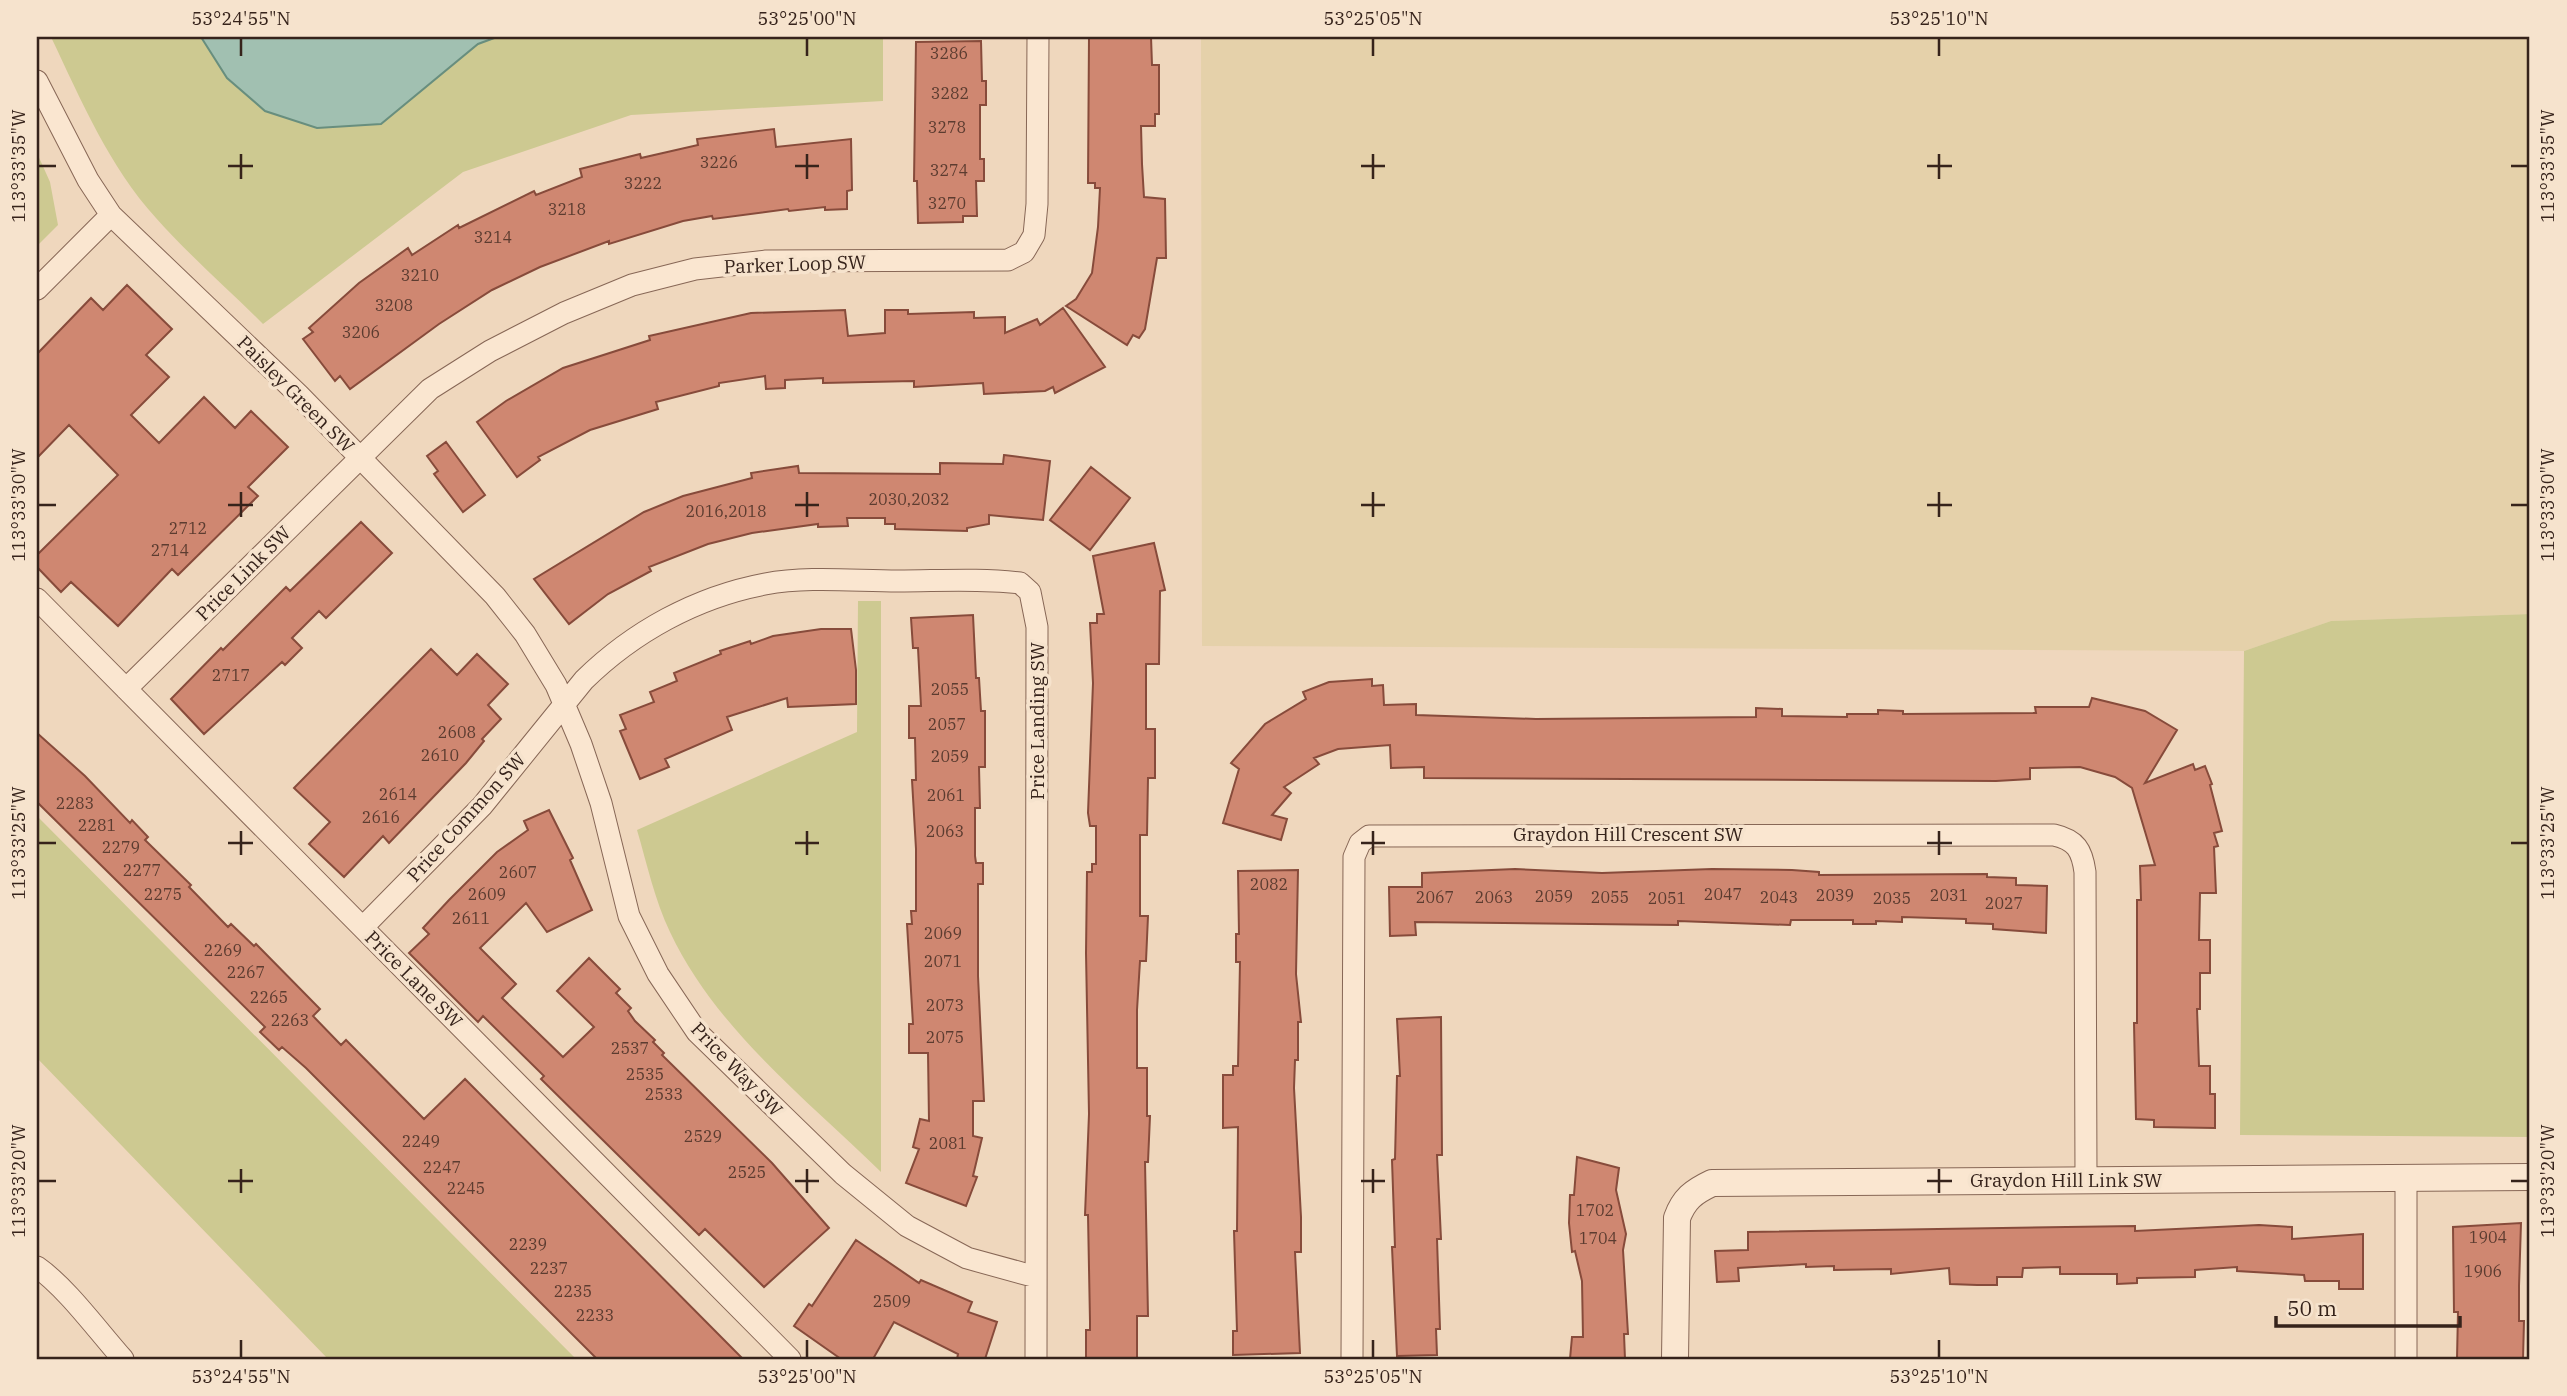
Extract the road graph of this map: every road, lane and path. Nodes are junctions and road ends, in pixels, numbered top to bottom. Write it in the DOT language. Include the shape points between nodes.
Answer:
graph roads {
  1 [pos="1038,37"];
  2 [pos="37,81"];
  3 [pos="111,215"];
  4 [pos="37,289"];
  5 [pos="359,457"];
  6 [pos="37,599"];
  7 [pos="126,689"];
  8 [pos="564,703"];
  9 [pos="363,927"];
  10 [pos="2530,1177"];
  11 [pos="2406,1178"];
  12 [pos="2086,1180"];
  13 [pos="37,1267"];
  14 [pos="1036,1277"];
  15 [pos="123,1359"];
  16 [pos="790,1359"];
  17 [pos="1036,1359"];
  18 [pos="1352,1359"];
  19 [pos="1675,1359"];
  20 [pos="2406,1359"];
  1 -- 5 [label="street, Parker Loop SW" via="1037,204 1034,235 1024,251 1008,260 766,261 695,269 632,285 564,313 460,370 430,389"];
  2 -- 3 [label="street, Paisley Green SW"];
  3 -- 4 [label="street"];
  3 -- 5 [label="street, Paisley Green SW"];
  5 -- 7 [label="street, Price Link SW"];
  5 -- 8 [label="street, Paisley Green SW" via="495,596 545,664"];
  6 -- 7 [label="street, Price Lane SW"];
  7 -- 9 [label="street, Price Lane SW"];
  8 -- 9 [label="street, Price Common SW" via="482,806"];
  8 -- 14 [label="street, Price Way SW" via="601,803 629,916 658,974 697,1032 843,1174 907,1226 967,1258"];
  8 -- 14 [label="street, Price Landing SW" via="602,662 630,642 697,603 733,592 806,581 1005,581 1020,583 1030,592 1037,627"];
  9 -- 16 [label="street, Price Lane SW"];
  10 -- 11 [label="street, Graydon Hill Link SW"];
  11 -- 12 [label="street, Graydon Hill Link SW"];
  11 -- 20 [label="street"];
  12 -- 18 [label="street, Graydon Hill Crescent SW" via="2085,872 2083,856 2068,838 1369,836 1354,857"];
  12 -- 19 [label="street, Graydon Hill Link SW" via="1712,1183 1683,1202 1677,1218"];
  13 -- 15 [label="street" via="55,1279"];
  14 -- 17 [label="street, Price Landing SW"];
}
